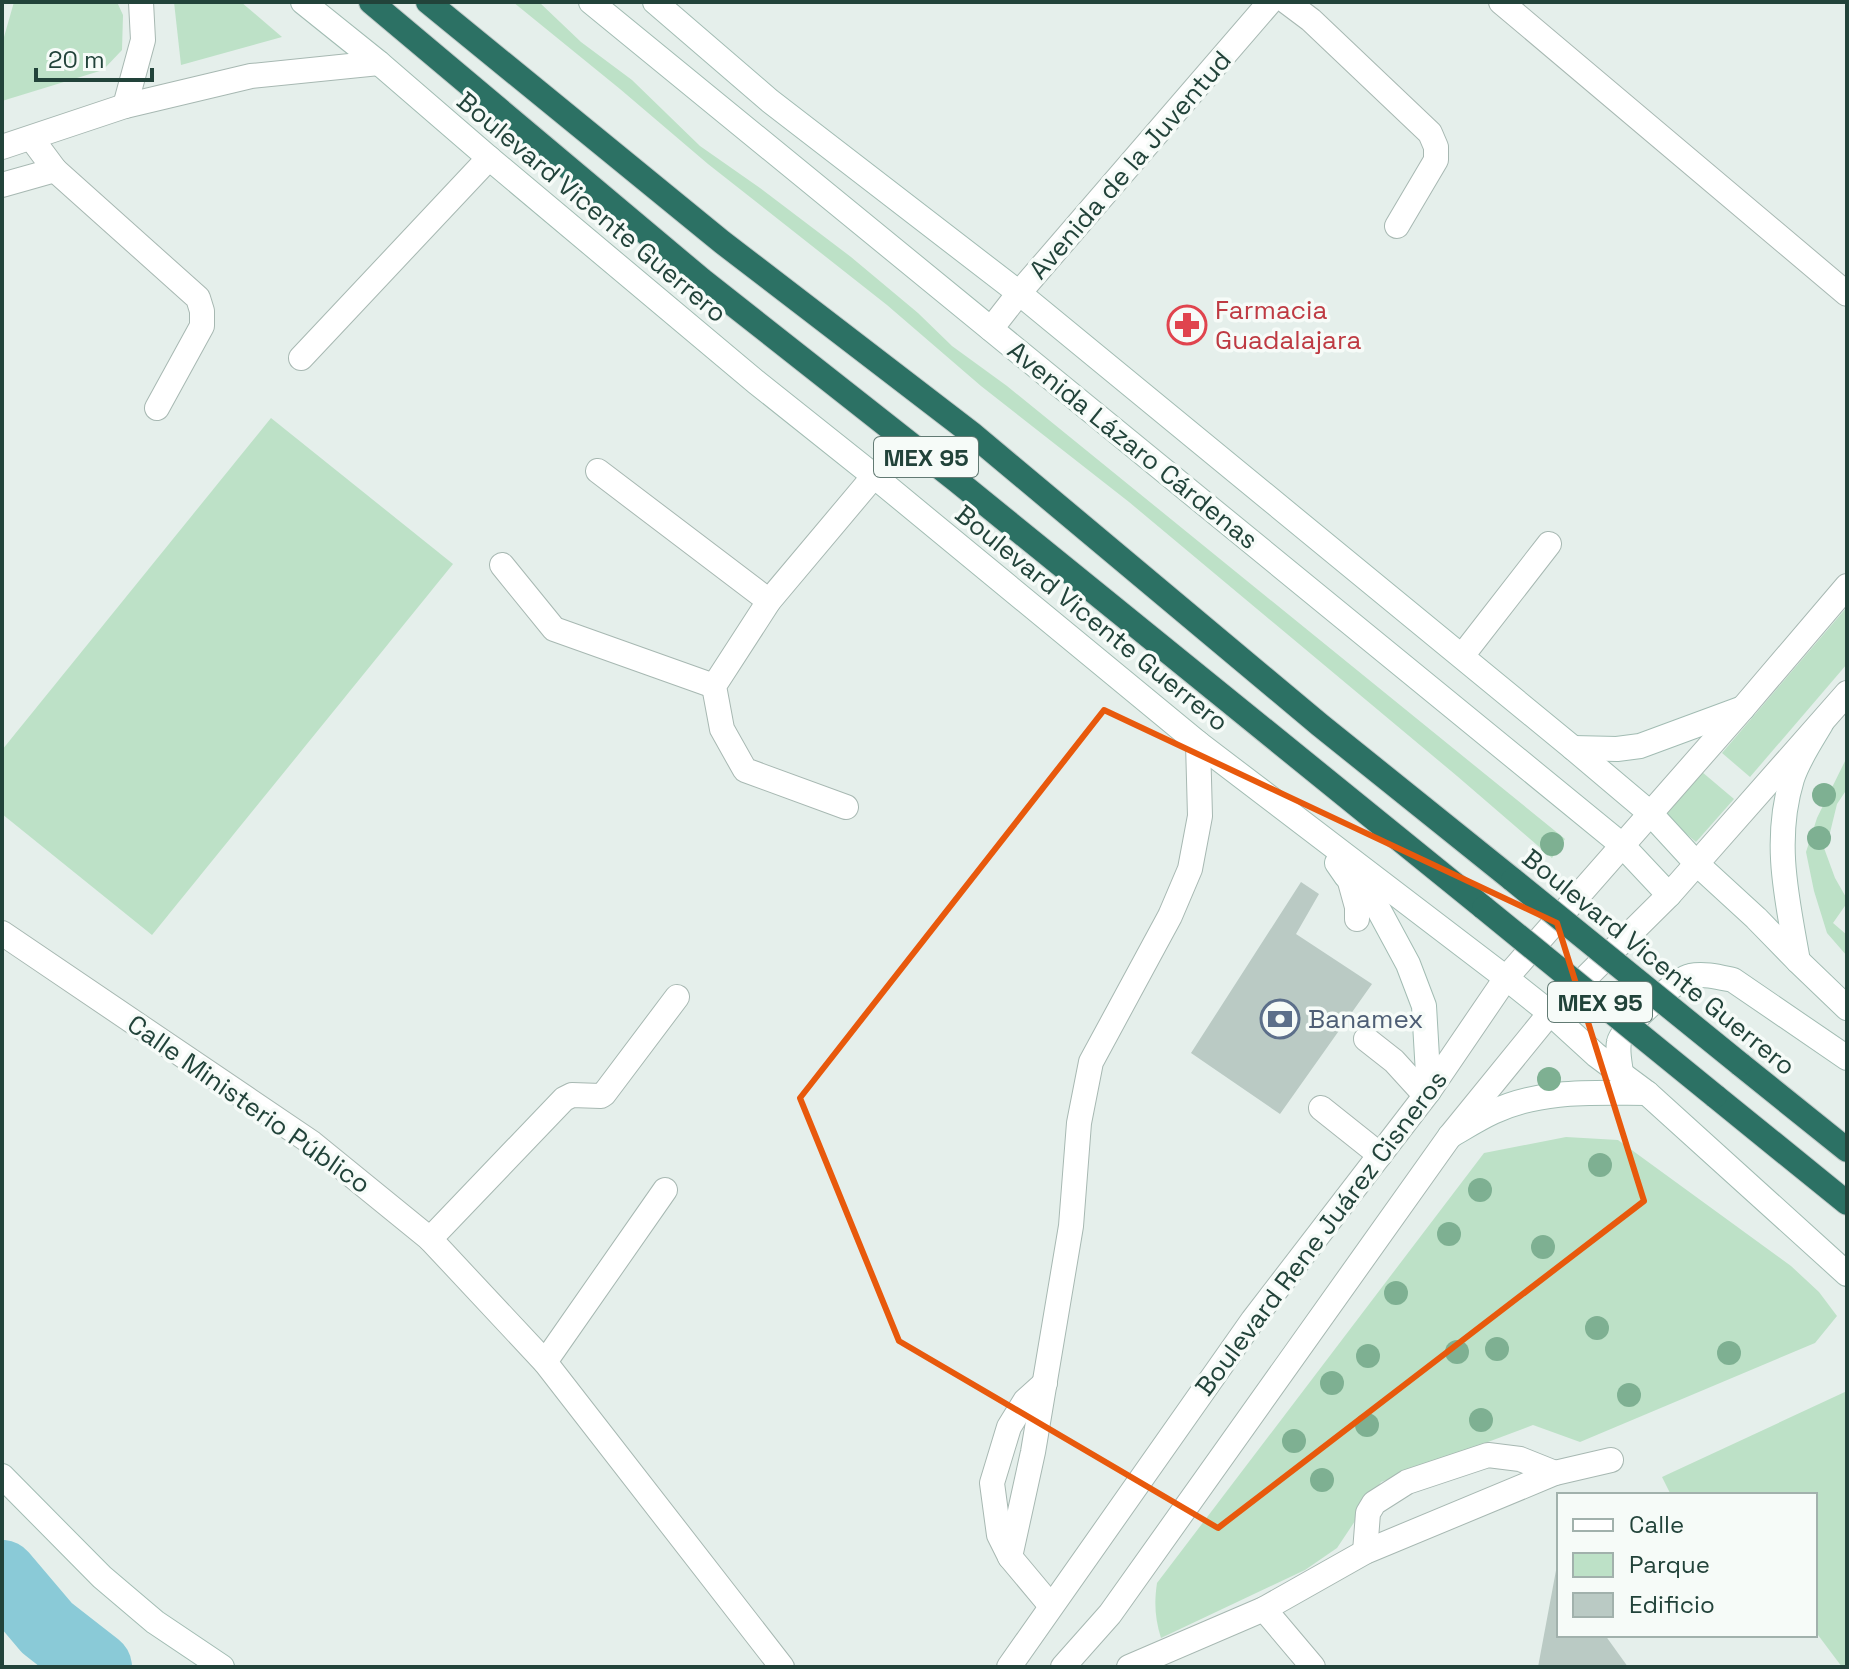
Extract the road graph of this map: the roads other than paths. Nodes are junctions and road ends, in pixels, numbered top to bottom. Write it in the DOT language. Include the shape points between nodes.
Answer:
graph roads {
  1 [pos="141,2"];
  2 [pos="303,2"];
  3 [pos="371,2"];
  4 [pos="428,2"];
  5 [pos="591,2"];
  6 [pos="655,2"];
  7 [pos="1270,2"];
  8 [pos="1287,2"];
  9 [pos="1501,2"];
  10 [pos="379,63"];
  11 [pos="125,106"];
  12 [pos="32,139"];
  13 [pos="2,147"];
  14 [pos="489,158"];
  15 [pos="55,170"];
  16 [pos="2,185"];
  17 [pos="1397,226"];
  18 [pos="1019,293"];
  19 [pos="1847,294"];
  20 [pos="991,329"];
  21 [pos="301,358"];
  22 [pos="157,408"];
  23 [pos="598,471"];
  24 [pos="874,476"];
  25 [pos="1549,544"];
  26 [pos="502,565"];
  27 [pos="1847,586"];
  28 [pos="769,601"];
  29 [pos="1462,656"];
  30 [pos="714,686"];
  31 [pos="1847,693"];
  32 [pos="1743,708"];
  33 [pos="1821,724"];
  34 [pos="1198,743"];
  35 [pos="1573,748"];
  36 [pos="846,807"];
  37 [pos="1650,813"];
  38 [pos="1318,835"];
  39 [pos="1622,845"];
  40 [pos="1696,863"];
  41 [pos="1349,878"];
  42 [pos="1669,895"];
  43 [pos="1357,919"];
  44 [pos="2,933"];
  45 [pos="1798,961"];
  46 [pos="1506,978"];
  47 [pos="677,997"];
  48 [pos="1847,1008"];
  49 [pos="1550,1013"];
  50 [pos="1366,1039"];
  51 [pos="1847,1058"];
  52 [pos="1621,1073"];
  53 [pos="1427,1093"];
  54 [pos="1647,1093"];
  55 [pos="1321,1108"];
  56 [pos="1450,1136"];
  57 [pos="1847,1150"];
  58 [pos="1380,1155"];
  59 [pos="665,1190"];
  60 [pos="1847,1203"];
  61 [pos="430,1239"];
  62 [pos="1847,1274"];
  63 [pos="545,1362"];
  64 [pos="1045,1383"];
  65 [pos="1611,1460"];
  66 [pos="1555,1473"];
  67 [pos="2,1476"];
  68 [pos="1365,1552"];
  69 [pos="1010,1557"];
  70 [pos="1051,1606"];
  71 [pos="1264,1609"];
  72 [pos="1137,1665"];
  73 [pos="222,1667"];
  74 [pos="782,1667"];
  75 [pos="1009,1667"];
  76 [pos="1063,1667"];
  77 [pos="1313,1667"];
  1 -- 11 [label="main road" via="143,40"];
  2 -- 10 [label="main road, Boulevard Vicente Guerrero"];
  3 -- 60 [label="highway, Boulevard Vicente Guerrero / MEX 95, bridge" via="702,280"];
  4 -- 57 [label="highway, Boulevard Vicente Guerrero / MEX 95, bridge" via="722,242 971,433 1320,725"];
  5 -- 20 [label="main road, Avenida Lázaro Cárdenas"];
  6 -- 18 [label="main road, Avenida Lázaro Cárdenas" via="770,101"];
  7 -- 18 [label="main road, Avenida de la Juventud"];
  8 -- 17 [label="main road" via="1430,133 1436,160"];
  9 -- 19 [label="main road"];
  10 -- 11 [label="main road" via="251,76"];
  10 -- 14 [label="main road, Boulevard Vicente Guerrero"];
  11 -- 12 [label="main road"];
  12 -- 13 [label="main road"];
  12 -- 15 [label="main road"];
  14 -- 21 [label="main road"];
  14 -- 24 [label="main road, Boulevard Vicente Guerrero"];
  15 -- 16 [label="main road"];
  15 -- 22 [label="main road" via="198,298 202,326"];
  18 -- 20 [label="main road, Avenida de la Juventud"];
  18 -- 29 [label="main road, Avenida Lázaro Cárdenas"];
  20 -- 39 [label="main road, Avenida Lázaro Cárdenas"];
  23 -- 28 [label="main road"];
  24 -- 28 [label="main road"];
  24 -- 34 [label="main road, Boulevard Vicente Guerrero"];
  25 -- 29 [label="main road"];
  26 -- 30 [label="main road" via="554,629"];
  27 -- 32 [label="main road, Boulevard Rene Juárez Cisneros"];
  28 -- 30 [label="main road"];
  29 -- 35 [label="main road, Avenida Lázaro Cárdenas"];
  30 -- 36 [label="main road" via="722,729 745,770"];
  31 -- 33 [label="main road"];
  32 -- 35 [label="main road" via="1640,746"];
  32 -- 37 [label="main road, Boulevard Rene Juárez Cisneros"];
  33 -- 40 [label="main road, Boulevard Rene Juárez Cisneros"];
  33 -- 45 [label="main road" via="1793,777 1784,821 1782,867"];
  34 -- 38 [label="main road, Boulevard Vicente Guerrero"];
  34 -- 64 [label="main road" via="1200,816 1190,869 1091,1062"];
  35 -- 37 [label="main road, Avenida Lázaro Cárdenas"];
  37 -- 39 [label="main road, Boulevard Rene Juárez Cisneros"];
  37 -- 40 [label="main road, Avenida Lázaro Cárdenas"];
  38 -- 41 [label="main road"];
  38 -- 46 [label="main road, Boulevard Vicente Guerrero"];
  39 -- 42 [label="main road, Avenida Lázaro Cárdenas"];
  39 -- 46 [label="main road, Boulevard Rene Juárez Cisneros"];
  40 -- 42 [label="main road, Boulevard Rene Juárez Cisneros"];
  40 -- 45 [label="main road"];
  41 -- 43 [label="main road"];
  41 -- 53 [label="main road" via="1374,901 1424,1006"];
  42 -- 49 [label="main road, Boulevard Rene Juárez Cisneros"];
  44 -- 61 [label="main road, Calle Ministerio Público" via="312,1143"];
  45 -- 48 [label="main road"];
  46 -- 49 [label="main road, Boulevard Vicente Guerrero"];
  46 -- 53 [label="main road, Boulevard Rene Juárez Cisneros"];
  47 -- 61 [label="main road" via="604,1094 564,1099"];
  49 -- 52 [label="main road, Boulevard Vicente Guerrero"];
  49 -- 56 [label="main road, Boulevard Rene Juárez Cisneros"];
  50 -- 53 [label="main road"];
  51 -- 52 [label="main road" via="1733,980 1687,976 1623,1033"];
  52 -- 54 [label="main road, Boulevard Vicente Guerrero"];
  53 -- 58 [label="main road, Boulevard Rene Juárez Cisneros"];
  54 -- 56 [label="main road" via="1557,1094 1520,1102"];
  54 -- 62 [label="main road, Boulevard Vicente Guerrero"];
  55 -- 58 [label="main road"];
  56 -- 76 [label="main road, Boulevard Rene Juárez Cisneros" via="1110,1614"];
  58 -- 70 [label="main road, Boulevard Rene Juárez Cisneros" via="1253,1320"];
  59 -- 63 [label="main road"];
  61 -- 63 [label="main road, Calle Ministerio Público"];
  63 -- 74 [label="main road, Calle Ministerio Público"];
  64 -- 69 [label="main road"];
  64 -- 69 [label="main road" via="1025,1401 1009,1427 992,1483 999,1535"];
  65 -- 66 [label="main road"];
  66 -- 68 [label="main road"];
  66 -- 68 [label="main road" via="1520,1459 1488,1455 1407,1482 1374,1503 1368,1513"];
  67 -- 73 [label="main road" via="102,1577 155,1622"];
  68 -- 71 [label="main road"];
  69 -- 70 [label="main road"];
  70 -- 75 [label="main road, Boulevard Rene Juárez Cisneros"];
  71 -- 72 [label="main road"];
  71 -- 77 [label="main road"];
}
